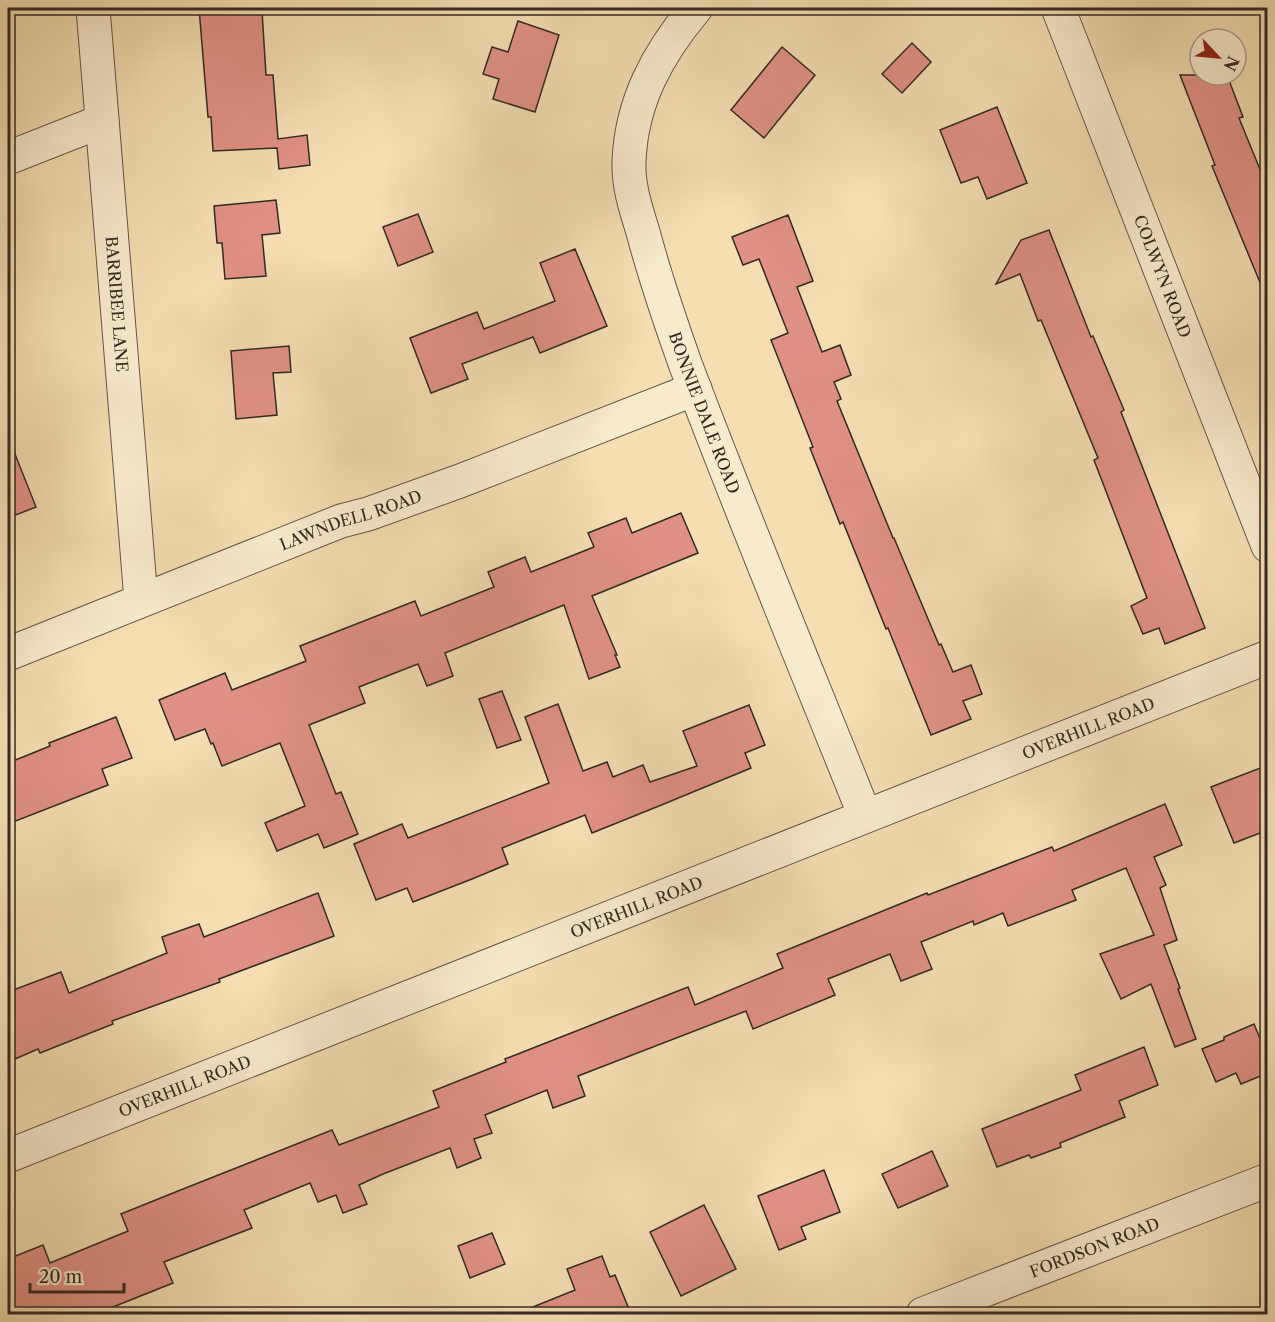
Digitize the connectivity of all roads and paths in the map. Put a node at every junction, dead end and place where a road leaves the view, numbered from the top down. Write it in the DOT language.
graph roads {
  1 [pos="93,8"];
  2 [pos="696,8"];
  3 [pos="1058,8"];
  4 [pos="102,121"];
  5 [pos="8,158"];
  6 [pos="695,389"];
  7 [pos="1268,546"];
  8 [pos="141,600"];
  9 [pos="8,654"];
  10 [pos="1268,657"];
  11 [pos="865,816"];
  12 [pos="8,1156"];
  13 [pos="1268,1180"];
  14 [pos="923,1314"];
  1 -- 4 [label="street, BARRIBEE LANE"];
  2 -- 6 [label="street, BONNIE DALE ROAD"];
  3 -- 7 [label="street, COLWYN ROAD"];
  4 -- 5 [label="street"];
  4 -- 8 [label="street, BARRIBEE LANE"];
  6 -- 8 [label="street, LAWNDELL ROAD"];
  6 -- 11 [label="street, BONNIE DALE ROAD"];
  8 -- 9 [label="street, LAWNDELL ROAD"];
  10 -- 11 [label="street, OVERHILL ROAD"];
  11 -- 12 [label="street, OVERHILL ROAD"];
  13 -- 14 [label="street, FORDSON ROAD"];
}
